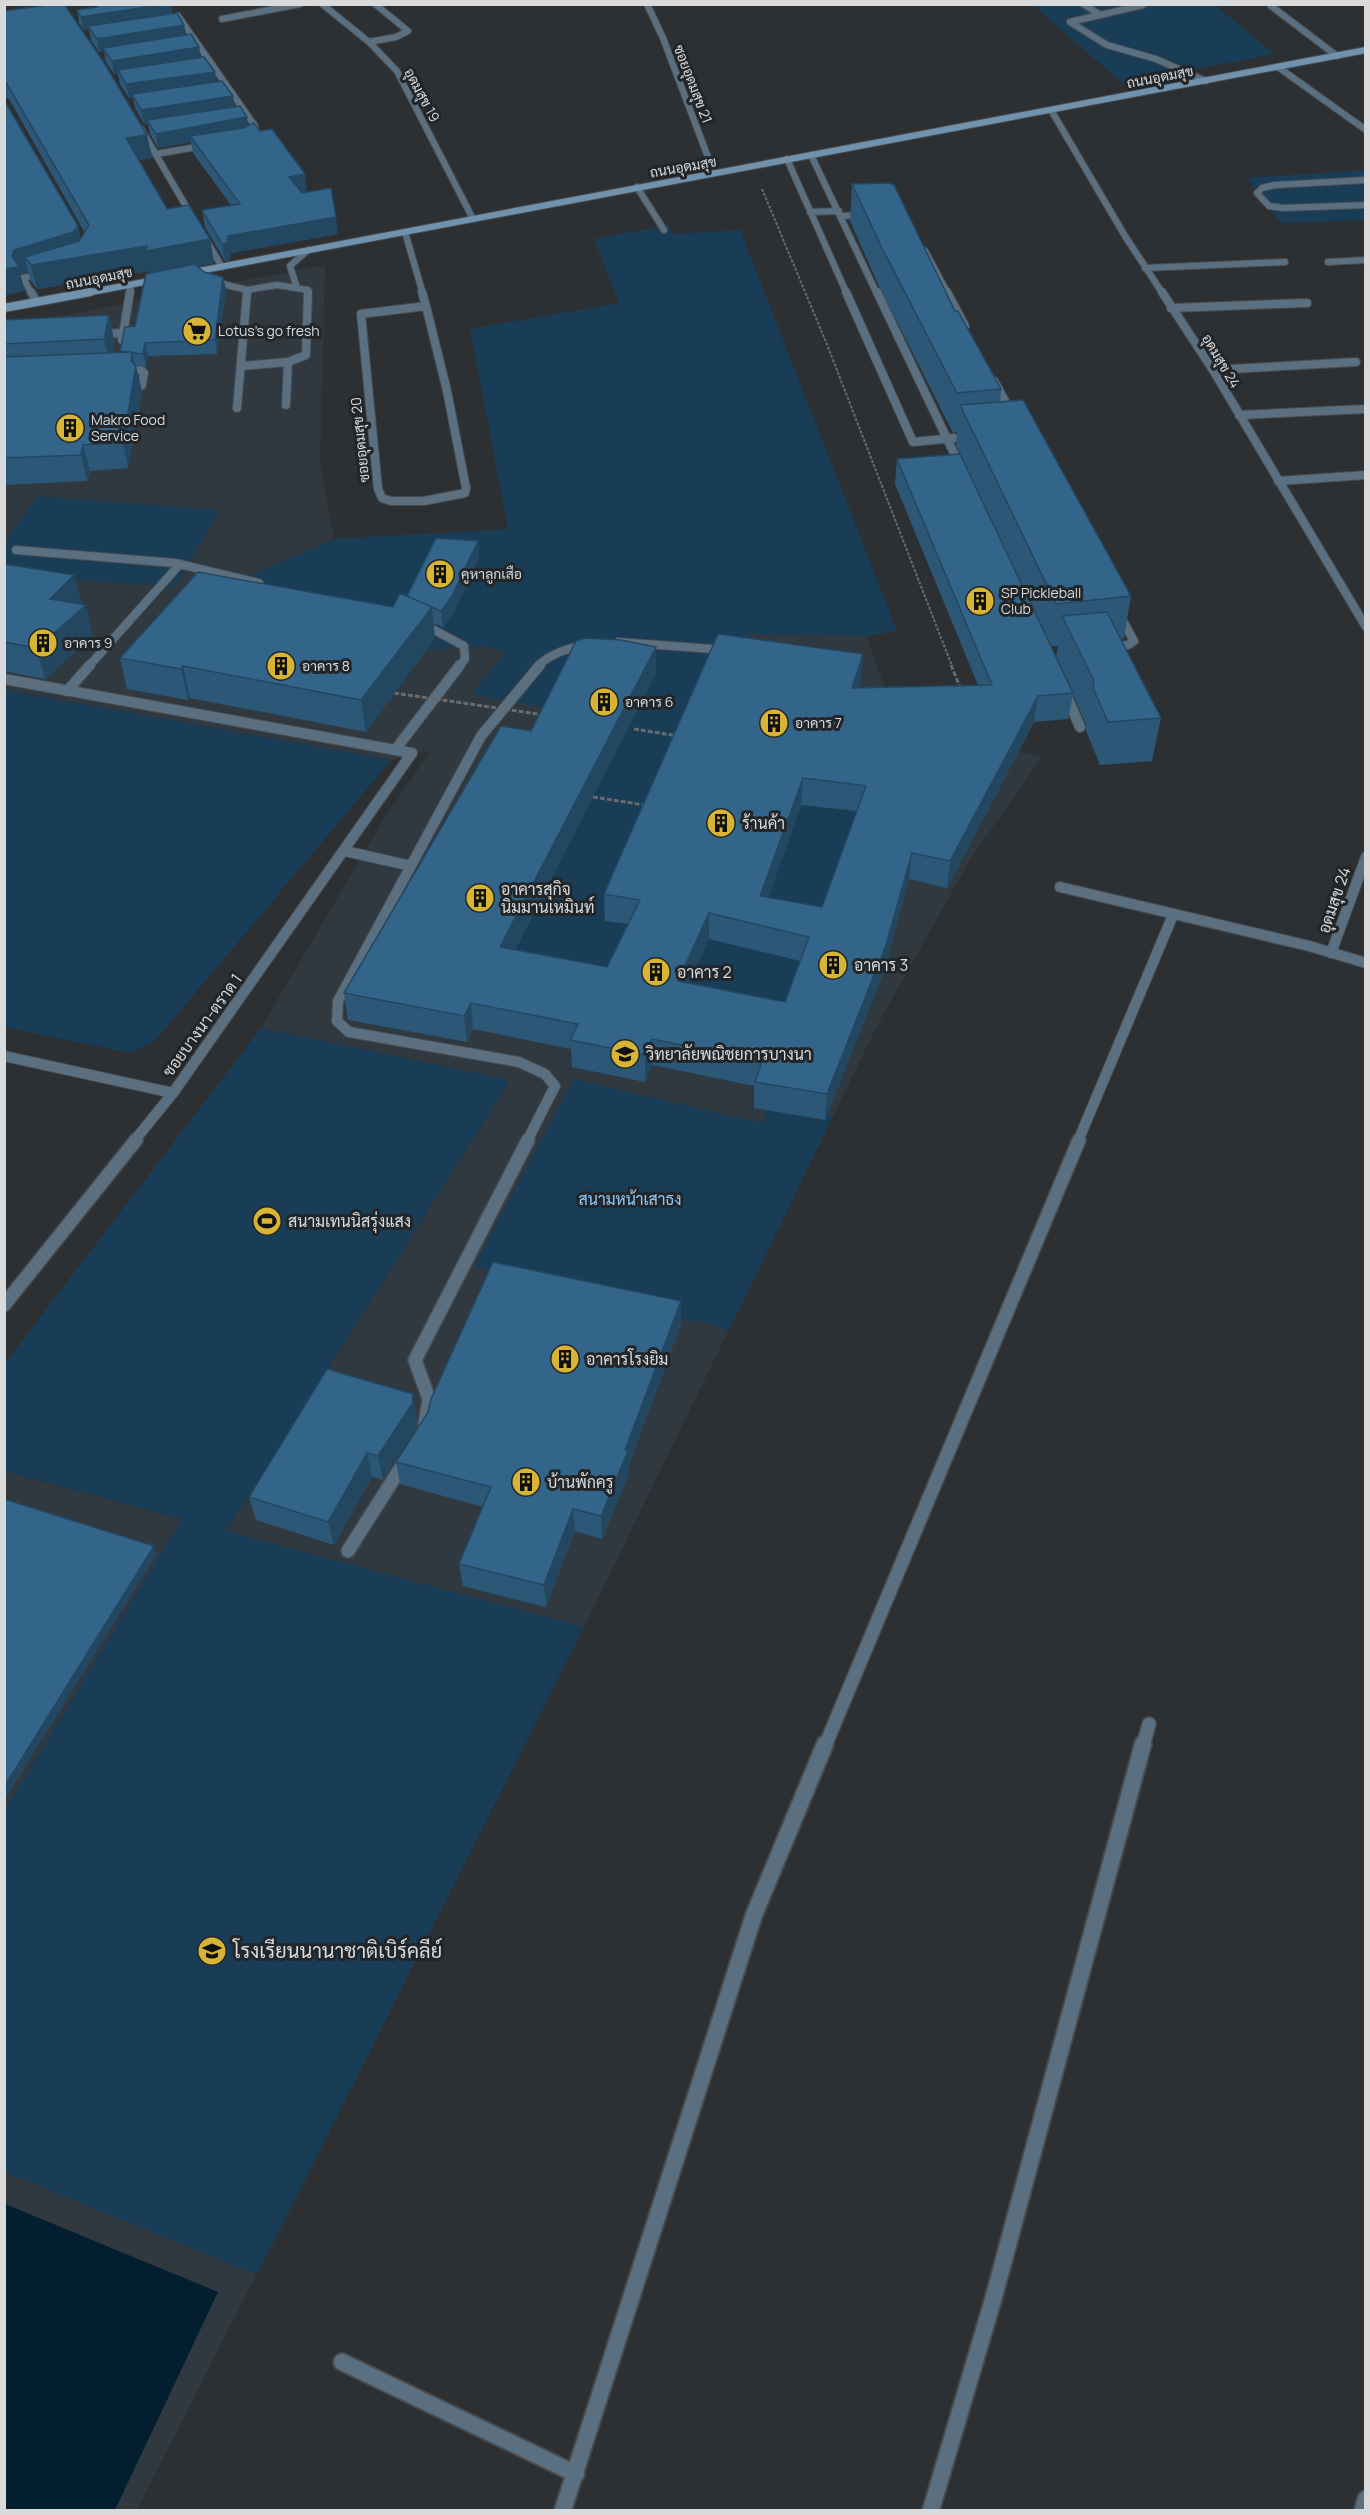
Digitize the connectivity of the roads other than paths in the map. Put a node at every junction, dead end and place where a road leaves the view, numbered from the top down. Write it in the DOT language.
graph roads {
  1 [pos="300,4"];
  2 [pos="375,4"];
  3 [pos="647,4"];
  4 [pos="1083,4"];
  5 [pos="1143,5"];
  6 [pos="327,6"];
  7 [pos="1271,6"];
  8 [pos="1099,14"];
  9 [pos="222,19"];
  10 [pos="171,22"];
  11 [pos="196,42"];
  12 [pos="369,42"];
  13 [pos="185,44"];
  14 [pos="1365,50"];
  15 [pos="1337,56"];
  16 [pos="212,64"];
  17 [pos="201,66"];
  18 [pos="1278,67"];
  19 [pos="1206,81"];
  20 [pos="229,88"];
  21 [pos="217,90"];
  22 [pos="1051,110"];
  23 [pos="246,114"];
  24 [pos="234,116"];
  25 [pos="136,121"];
  26 [pos="153,128"];
  27 [pos="141,130"];
  28 [pos="1365,130"];
  29 [pos="245,139"];
  30 [pos="212,145"];
  31 [pos="156,154"];
  32 [pos="811,155"];
  33 [pos="787,159"];
  34 [pos="714,173"];
  35 [pos="1365,180"];
  36 [pos="637,187"];
  37 [pos="1365,205"];
  38 [pos="810,212"];
  39 [pos="840,213"];
  40 [pos="873,214"];
  41 [pos="473,219"];
  42 [pos="664,230"];
  43 [pos="405,232"];
  44 [pos="922,245"];
  45 [pos="308,250"];
  46 [pos="1365,260"];
  47 [pos="1285,262"];
  48 [pos="1328,262"];
  49 [pos="222,267"];
  50 [pos="1145,268"];
  51 [pos="54,270"];
  52 [pos="199,271"];
  53 [pos="176,276"];
  54 [pos="165,278"];
  55 [pos="131,285"];
  56 [pos="296,285"];
  57 [pos="247,290"];
  58 [pos="37,302"];
  59 [pos="1306,303"];
  60 [pos="428,306"];
  61 [pos="4,308"];
  62 [pos="1171,308"];
  63 [pos="124,333"];
  64 [pos="89,335"];
  65 [pos="972,339"];
  66 [pos="120,352"];
  67 [pos="118,361"];
  68 [pos="288,362"];
  69 [pos="1356,362"];
  70 [pos="241,366"];
  71 [pos="1213,370"];
  72 [pos="989,371"];
  73 [pos="142,385"];
  74 [pos="286,405"];
  75 [pos="237,408"];
  76 [pos="1365,409"];
  77 [pos="1239,415"];
  78 [pos="1016,423"];
  79 [pos="968,437"];
  80 [pos="947,439"];
  81 [pos="1365,476"];
  82 [pos="966,479"];
  83 [pos="1278,481"];
  84 [pos="16,550"];
  85 [pos="180,564"];
  86 [pos="270,586"];
  87 [pos="1113,603"];
  88 [pos="406,618"];
  89 [pos="1365,627"];
  90 [pos="1097,649"];
  91 [pos="734,651"];
  92 [pos="4,679"];
  93 [pos="1062,684"];
  94 [pos="67,690"];
  95 [pos="1080,726"];
  96 [pos="395,750"];
  97 [pos="345,851"];
  98 [pos="1365,857"];
  99 [pos="411,866"];
  100 [pos="1060,886"];
  101 [pos="1173,915"];
  102 [pos="1331,953"];
  103 [pos="1365,963"];
  104 [pos="4,1056"];
  105 [pos="173,1093"];
  106 [pos="4,1305"];
  107 [pos="418,1441"];
  108 [pos="411,1451"];
  109 [pos="348,1551"];
  110 [pos="1149,1724"];
  111 [pos="342,2362"];
  112 [pos="576,2474"];
  113 [pos="1365,2499"];
  114 [pos="563,2511"];
  115 [pos="931,2511"];
  116 [pos="1364,2511"];
  1 -- 9 [label="street"];
  2 -- 12 [label="street"];
  3 -- 34 [label="street, ซอยอุดมสุข 21"];
  4 -- 8 [label="street"];
  5 -- 8 [label="street"];
  6 -- 12 [label="street, อุดมสุข 19"];
  7 -- 15 [label="street"];
  8 -- 19 [label="street"];
  10 -- 11 [label="street"];
  11 -- 13 [label="street"];
  11 -- 16 [label="street"];
  12 -- 41 [label="street, อุดมสุข 19"];
  14 -- 15 [label="main road, ถนนอุดมสุข"];
  15 -- 18 [label="main road, ถนนอุดมสุข"];
  16 -- 17 [label="street"];
  16 -- 20 [label="street"];
  18 -- 19 [label="main road, ถนนอุดมสุข"];
  18 -- 28 [label="street"];
  19 -- 22 [label="main road, ถนนอุดมสุข"];
  20 -- 21 [label="street"];
  20 -- 23 [label="street"];
  22 -- 32 [label="main road, ถนนอุดมสุข"];
  22 -- 50 [label="street, อุดมสุข 24"];
  23 -- 24 [label="street"];
  23 -- 29 [label="street"];
  25 -- 27 [label="street"];
  26 -- 27 [label="street"];
  27 -- 31 [label="street"];
  30 -- 31 [label="street"];
  31 -- 49 [label="street"];
  32 -- 33 [label="main road, ถนนอุดมสุข"];
  32 -- 39 [label="street"];
  33 -- 34 [label="main road, ถนนอุดมสุข"];
  33 -- 38 [label="street"];
  34 -- 36 [label="main road, ถนนอุดมสุข"];
  35 -- 37 [label="street"];
  36 -- 41 [label="main road, ถนนอุดมสุข"];
  36 -- 42 [label="street"];
  38 -- 39 [label="street"];
  38 -- 80 [label="street"];
  39 -- 40 [label="street"];
  39 -- 80 [label="street"];
  41 -- 43 [label="main road, ถนนอุดมสุข"];
  43 -- 45 [label="main road, ถนนอุดมสุข"];
  43 -- 60 [label="street, ซอยอุดมสุข 20"];
  44 -- 65 [label="street"];
  45 -- 49 [label="main road, ถนนอุดมสุข"];
  45 -- 56 [label="street"];
  46 -- 48 [label="street"];
  47 -- 50 [label="street"];
  49 -- 52 [label="main road, ถนนอุดมสุข"];
  50 -- 62 [label="street, อุดมสุข 24"];
  51 -- 58 [label="street"];
  52 -- 53 [label="main road, ถนนอุดมสุข"];
  52 -- 57 [label="street"];
  54 -- 55 [label="main road, ถนนอุดมสุข"];
  55 -- 58 [label="main road, ถนนอุดมสุข"];
  55 -- 63 [label="street"];
  56 -- 57 [label="street"];
  56 -- 68 [label="street"];
  57 -- 70 [label="street"];
  58 -- 61 [label="main road, ถนนอุดมสุข"];
  59 -- 62 [label="street"];
  60 -- 60 [label="street, ซอยอุดมสุข 20"];
  62 -- 71 [label="street, อุดมสุข 24"];
  63 -- 64 [label="street"];
  63 -- 66 [label="street"];
  67 -- 73 [label="street"];
  68 -- 70 [label="street"];
  68 -- 74 [label="street"];
  69 -- 71 [label="street"];
  70 -- 75 [label="street"];
  71 -- 77 [label="street, อุดมสุข 24"];
  72 -- 78 [label="street"];
  76 -- 77 [label="street"];
  77 -- 83 [label="street, อุดมสุข 24"];
  79 -- 80 [label="street"];
  80 -- 82 [label="street"];
  81 -- 83 [label="street"];
  83 -- 89 [label="street, อุดมสุข 24"];
  84 -- 85 [label="street"];
  85 -- 86 [label="street"];
  85 -- 94 [label="street"];
  87 -- 90 [label="street"];
  88 -- 96 [label="street"];
  91 -- 99 [label="street"];
  92 -- 94 [label="street"];
  93 -- 95 [label="street"];
  94 -- 96 [label="street"];
  96 -- 97 [label="street, ซอยบางนา-ตราด 1"];
  97 -- 99 [label="street"];
  97 -- 105 [label="street, ซอยบางนา-ตราด 1"];
  98 -- 102 [label="street, อุดมสุข 24"];
  99 -- 107 [label="street"];
  100 -- 101 [label="street"];
  101 -- 102 [label="street"];
  101 -- 112 [label="street"];
  102 -- 103 [label="street"];
  104 -- 105 [label="street"];
  105 -- 106 [label="street, ซอยบางนา-ตราด 1"];
  108 -- 109 [label="street"];
  110 -- 115 [label="street"];
  111 -- 112 [label="street"];
  112 -- 114 [label="street"];
  113 -- 116 [label="street"];
}
